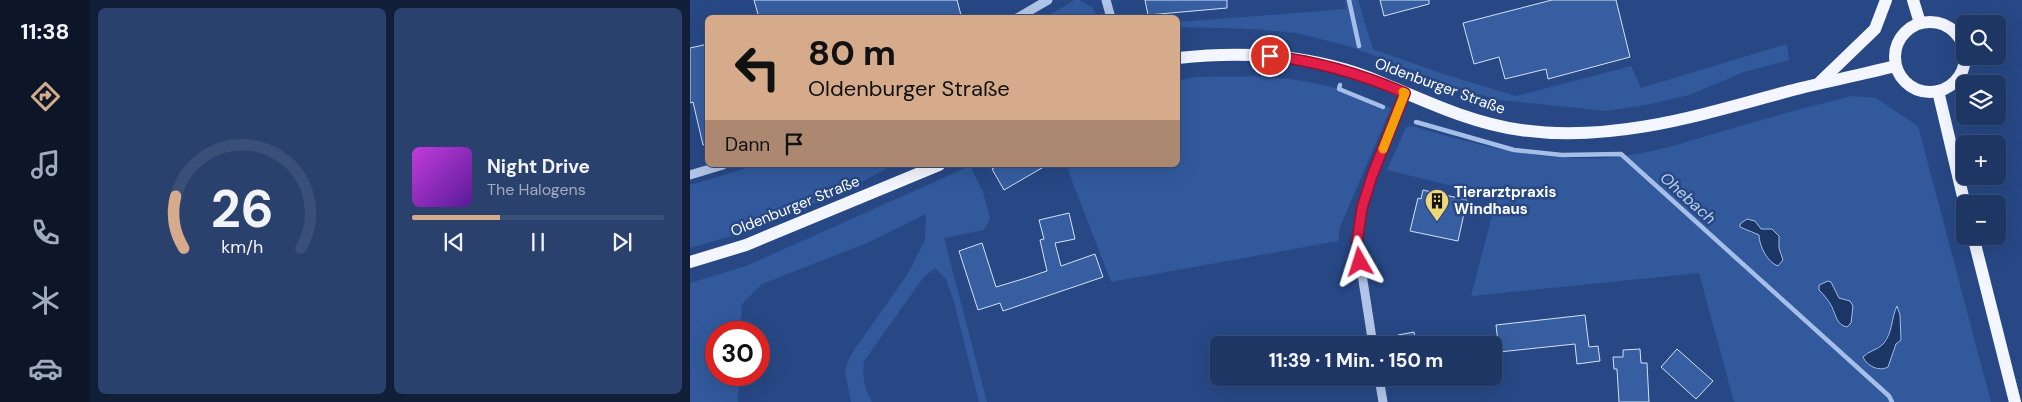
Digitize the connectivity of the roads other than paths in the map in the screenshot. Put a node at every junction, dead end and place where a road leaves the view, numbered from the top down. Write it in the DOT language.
graph roads {
  1 [pos="1048,0"];
  2 [pos="1106,0"];
  3 [pos="1886,0"];
  4 [pos="1913,0"];
  5 [pos="1022,15"];
  6 [pos="1110,15"];
  7 [pos="1920,23"];
  8 [pos="1180,58"];
  9 [pos="1895,66"];
  10 [pos="1820,83"];
  11 [pos="1938,91"];
  12 [pos="1405,93"];
  13 [pos="716,167"];
  14 [pos="934,167"];
  15 [pos="690,175"];
  16 [pos="1963,195"];
  17 [pos="1975,245"];
  18 [pos="690,262"];
  19 [pos="1373,336"];
  20 [pos="1380,386"];
  21 [pos="1383,402"];
  22 [pos="2015,402"];
  1 -- 5 [label="street"];
  2 -- 6 [label="street"];
  3 -- 10 [label="main road"];
  4 -- 7 [label="main road"];
  7 -- 9 [label="main road"];
  7 -- 11 [label="main road"];
  8 -- 12 [label="main road, Oldenburger Straße"];
  9 -- 10 [label="main road, Oldenburger Straße"];
  9 -- 11 [label="main road"];
  10 -- 12 [label="main road, Oldenburger Straße"];
  11 -- 16 [label="main road"];
  12 -- 19 [label="street"];
  13 -- 15 [label="street"];
  14 -- 18 [label="main road, Oldenburger Straße"];
  17 -- 22 [label="main road"];
  20 -- 21 [label="street"];
}
